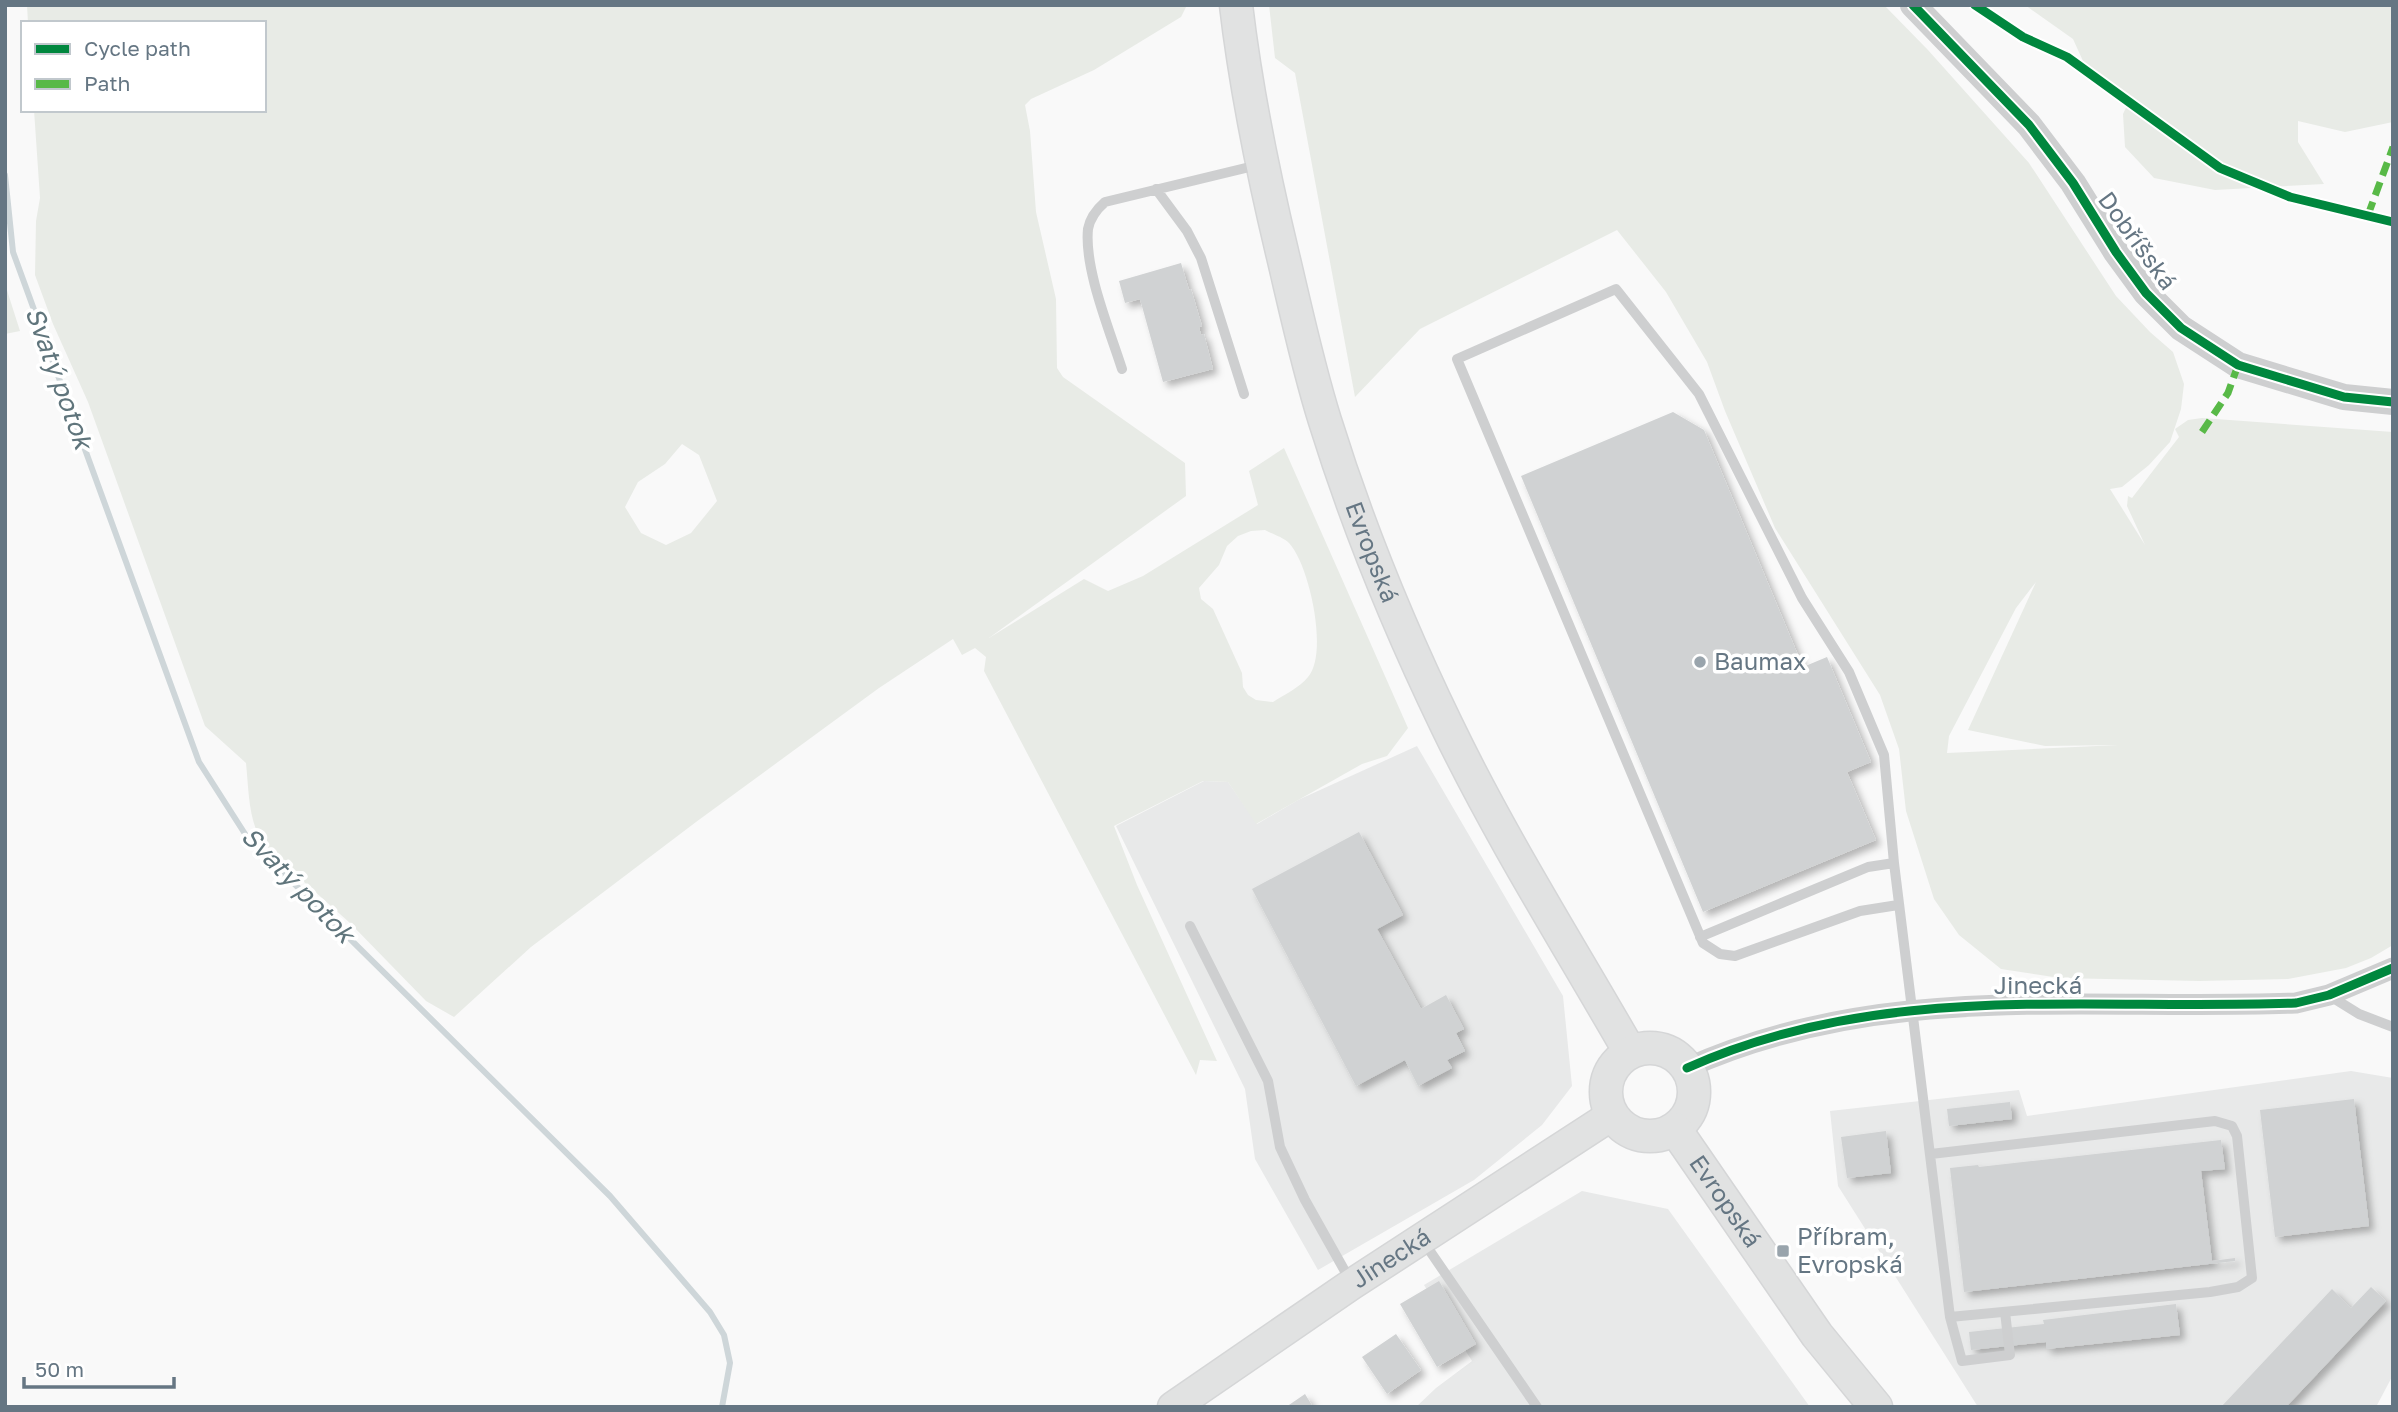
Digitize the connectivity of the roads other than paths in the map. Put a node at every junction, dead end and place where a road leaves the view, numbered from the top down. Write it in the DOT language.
graph roads {
  1 [pos="1236,5"];
  2 [pos="1913,5"];
  3 [pos="1261,164"];
  4 [pos="1156,189"];
  5 [pos="1122,369"];
  6 [pos="1244,394"];
  7 [pos="2393,402"];
  8 [pos="1894,863"];
  9 [pos="1898,905"];
  10 [pos="1190,926"];
  11 [pos="1700,937"];
  12 [pos="2393,968"];
  13 [pos="2329,995"];
  14 [pos="1912,1010"];
  15 [pos="2393,1027"];
  16 [pos="1630,1052"];
  17 [pos="1687,1068"];
  18 [pos="1612,1115"];
  19 [pos="1675,1129"];
  20 [pos="1931,1154"];
  21 [pos="1421,1239"];
  22 [pos="1352,1284"];
  23 [pos="2005,1312"];
  24 [pos="1950,1318"];
  25 [pos="1173,1407"];
  26 [pos="1537,1407"];
  27 [pos="1876,1407"];
  1 -- 3 [label="main road, Evropská"];
  2 -- 7 [label="street, Dobříšská"];
  3 -- 4 [label="lane"];
  3 -- 16 [label="main road, Evropská"];
  4 -- 5 [label="lane"];
  4 -- 6 [label="lane"];
  8 -- 9 [label="lane"];
  8 -- 11 [label="lane"];
  8 -- 11 [label="lane"];
  9 -- 11 [label="lane"];
  9 -- 14 [label="lane"];
  10 -- 22 [label="lane"];
  12 -- 13 [label="street, Jinecká"];
  13 -- 14 [label="street, Jinecká"];
  13 -- 15 [label="lane"];
  14 -- 17 [label="street, Jinecká"];
  14 -- 20 [label="lane"];
  16 -- 17 [label="main road"];
  16 -- 18 [label="main road"];
  17 -- 19 [label="main road, Evropská"];
  18 -- 19 [label="main road, Evropská"];
  18 -- 21 [label="main road, Jinecká"];
  19 -- 27 [label="main road, Evropská"];
  20 -- 23 [label="lane"];
  20 -- 24 [label="lane"];
  21 -- 22 [label="main road, Jinecká"];
  21 -- 26 [label="lane"];
  22 -- 25 [label="main road, Jinecká"];
  23 -- 24 [label="lane"];
  23 -- 24 [label="lane"];
}
